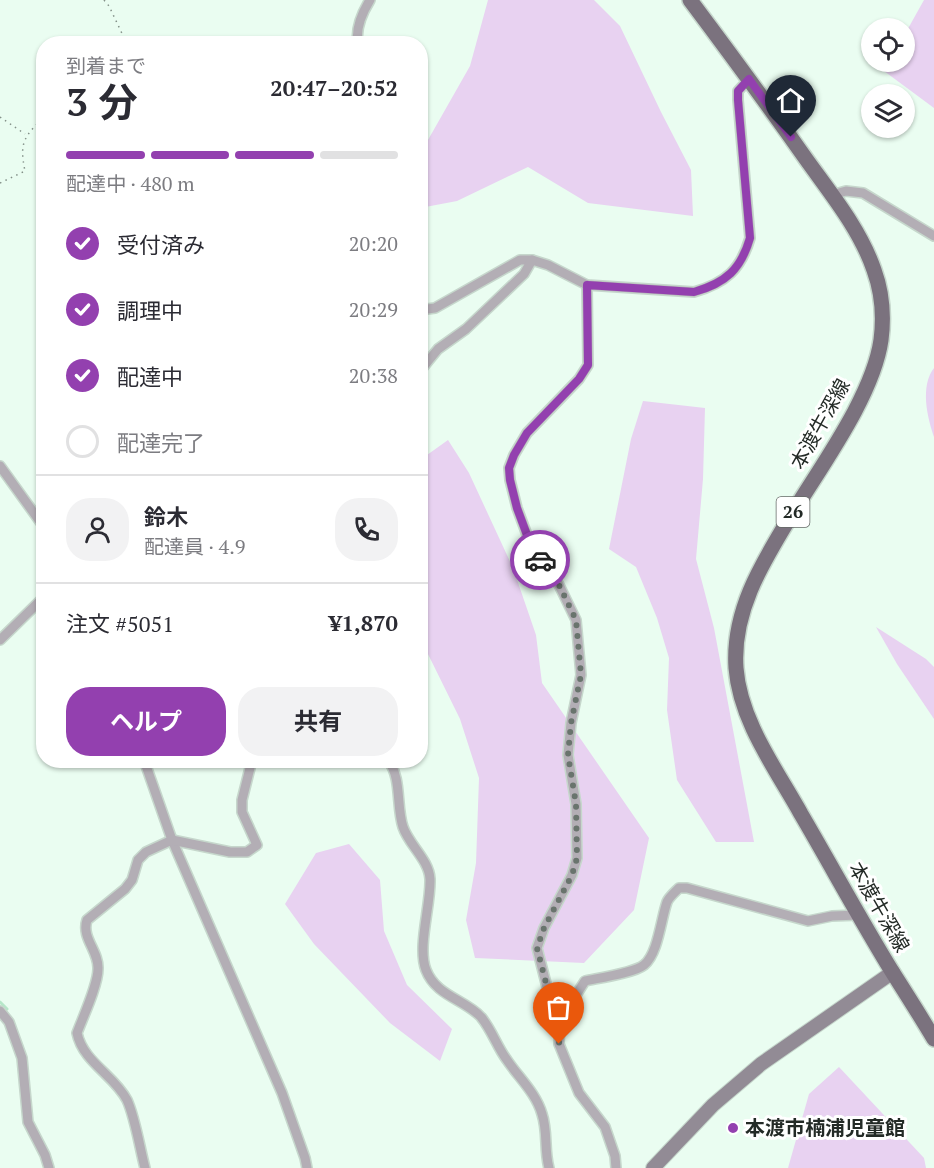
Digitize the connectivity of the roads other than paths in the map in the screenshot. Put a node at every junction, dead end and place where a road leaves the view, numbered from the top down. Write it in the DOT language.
graph roads {
  1 [pos="370,0"];
  2 [pos="690,0"];
  3 [pos="357,36"];
  4 [pos="749,79"];
  5 [pos="832,195"];
  6 [pos="934,236"];
  7 [pos="532,260"];
  8 [pos="587,285"];
  9 [pos="428,309"];
  10 [pos="428,361"];
  11 [pos="0,466"];
  12 [pos="36,516"];
  13 [pos="36,605"];
  14 [pos="0,640"];
  15 [pos="147,768"];
  16 [pos="250,768"];
  17 [pos="392,768"];
  18 [pos="172,840"];
  19 [pos="859,915"];
  20 [pos="893,972"];
  21 [pos="0,1011"];
  22 [pos="560,1020"];
  23 [pos="934,1039"];
  24 [pos="49,1168"];
  25 [pos="145,1168"];
  26 [pos="307,1168"];
  27 [pos="549,1168"];
  28 [pos="616,1168"];
  29 [pos="653,1168"];
  1 -- 3 [label="street"];
  2 -- 4 [label="main road, 本渡牛深線 / 26"];
  4 -- 5 [label="main road, 本渡牛深線 / 26"];
  4 -- 8 [label="street"];
  5 -- 6 [label="street"];
  5 -- 19 [label="main road, 本渡牛深線 / 26"];
  7 -- 8 [label="street"];
  7 -- 9 [label="street"];
  7 -- 10 [label="street"];
  8 -- 22 [label="street"];
  11 -- 12 [label="street"];
  13 -- 14 [label="street"];
  15 -- 18 [label="street"];
  16 -- 18 [label="street"];
  17 -- 27 [label="street"];
  18 -- 25 [label="street"];
  18 -- 26 [label="street"];
  19 -- 20 [label="main road, 本渡牛深線 / 26"];
  19 -- 22 [label="street"];
  20 -- 23 [label="main road, 本渡牛深線 / 26"];
  20 -- 29 [label="street"];
  21 -- 24 [label="street"];
  22 -- 28 [label="street"];
}
